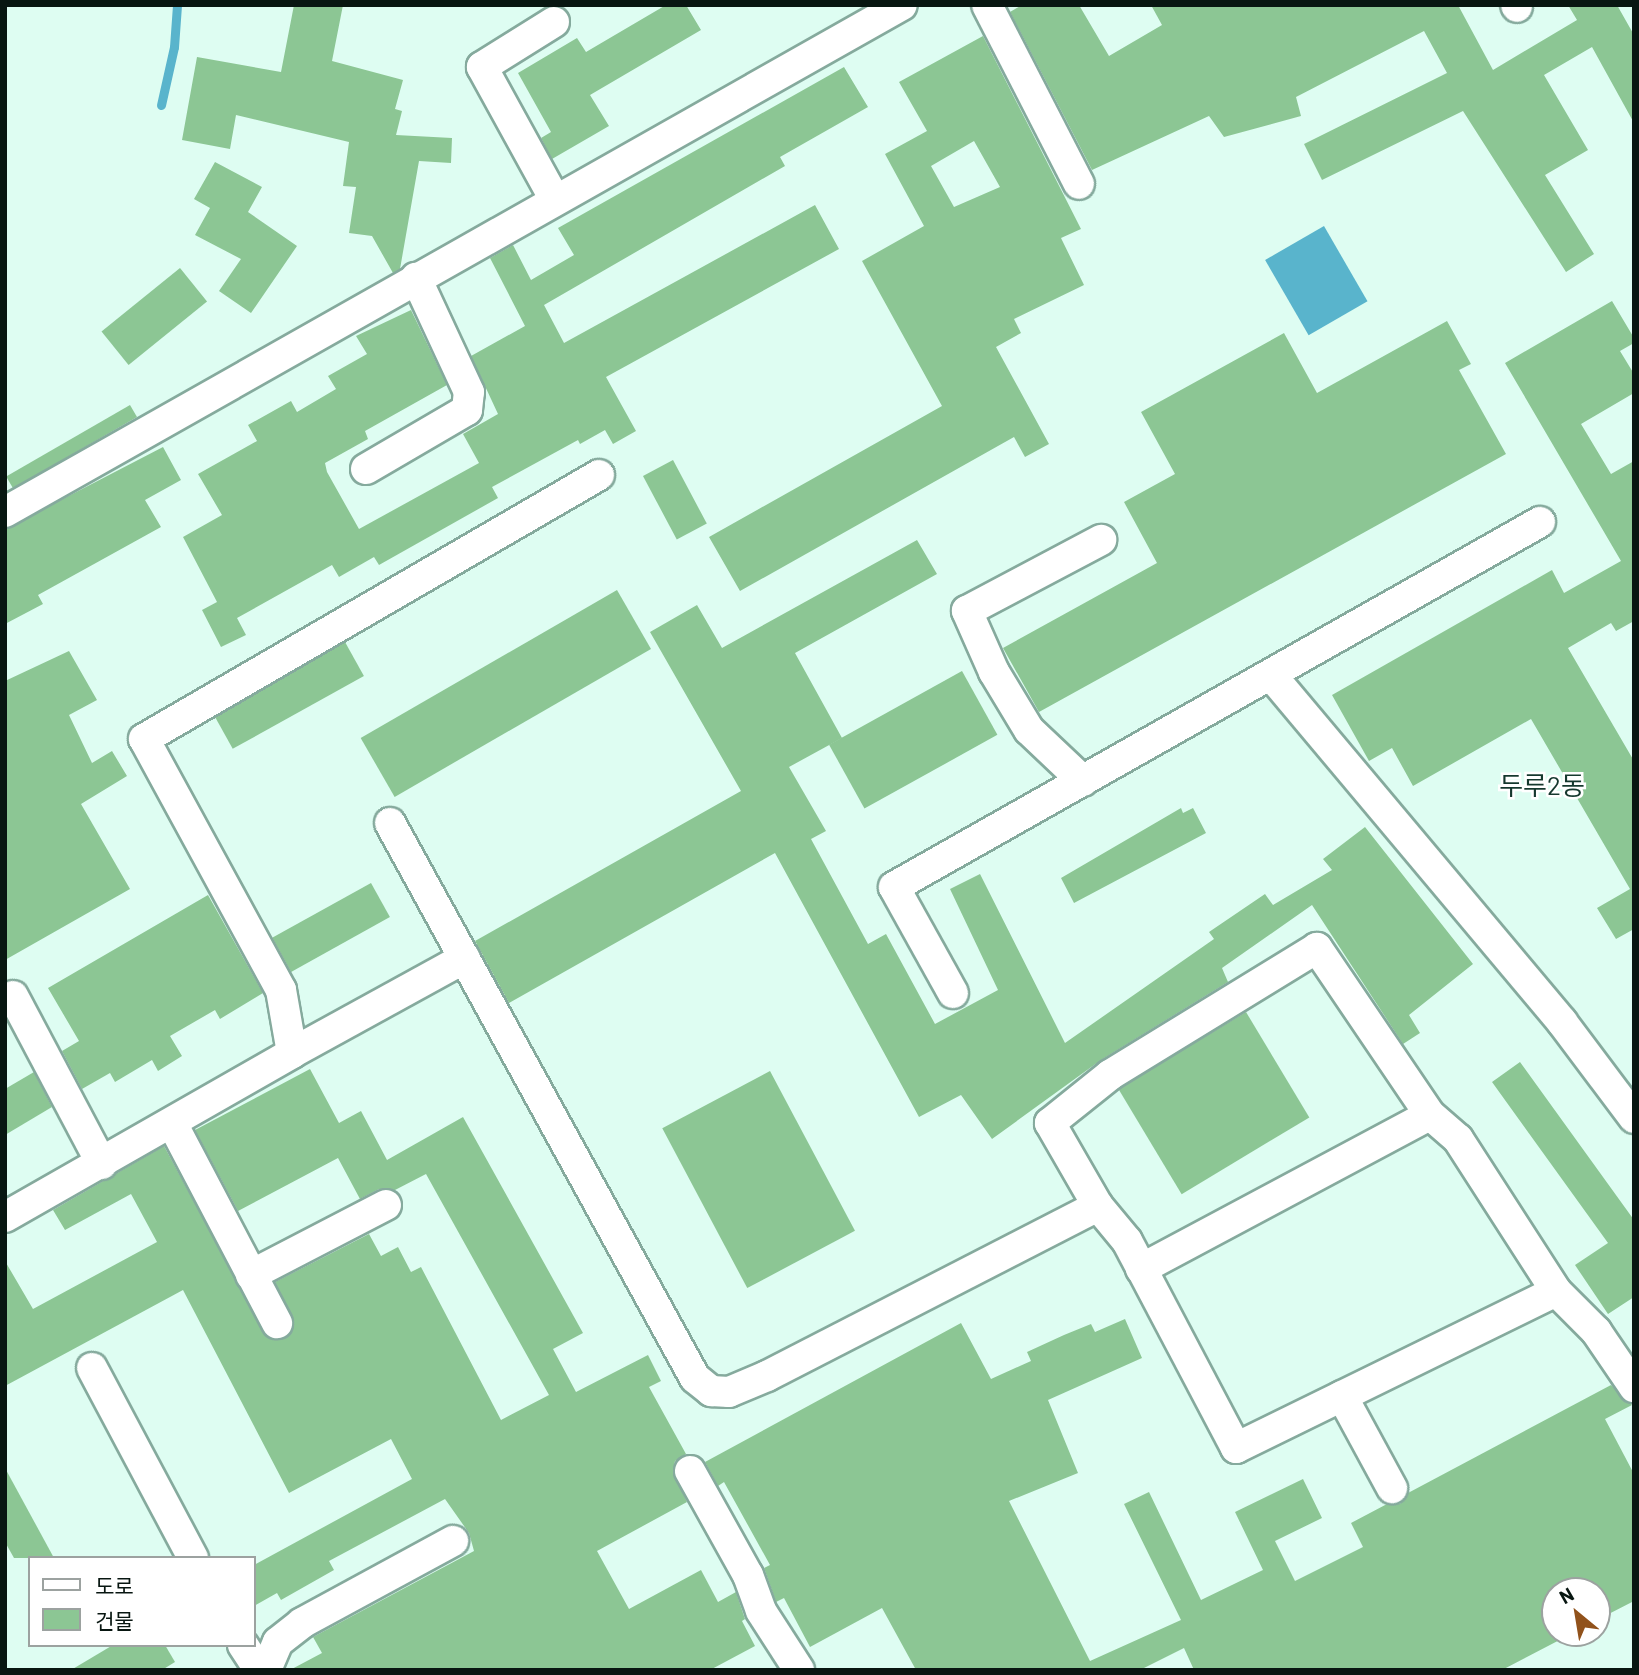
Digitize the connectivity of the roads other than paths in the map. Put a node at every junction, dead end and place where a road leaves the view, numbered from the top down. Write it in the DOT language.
graph roads {
  1 [pos="902,5"];
  2 [pos="987,5"];
  3 [pos="554,22"];
  4 [pos="1079,184"];
  5 [pos="555,200"];
  6 [pos="416,278"];
  7 [pos="366,469"];
  8 [pos="599,475"];
  9 [pos="5,512"];
  10 [pos="1540,522"];
  11 [pos="1101,540"];
  12 [pos="1272,675"];
  13 [pos="1083,781"];
  14 [pos="390,823"];
  15 [pos="466,958"];
  16 [pos="953,993"];
  17 [pos="13,996"];
  18 [pos="292,1053"];
  19 [pos="1430,1115"];
  20 [pos="1634,1118"];
  21 [pos="173,1125"];
  22 [pos="102,1164"];
  23 [pos="386,1205"];
  24 [pos="1098,1206"];
  25 [pos="5,1217"];
  26 [pos="1141,1269"];
  27 [pos="251,1275"];
  28 [pos="1556,1291"];
  29 [pos="277,1323"];
  30 [pos="92,1368"];
  31 [pos="1634,1387"];
  32 [pos="1342,1396"];
  33 [pos="690,1471"];
  34 [pos="1392,1488"];
  35 [pos="453,1541"];
  36 [pos="192,1556"];
  37 [pos="244,1647"];
  38 [pos="259,1670"];
  39 [pos="266,1670"];
  40 [pos="799,1670"];
  1 -- 5 [label="street"];
  2 -- 4 [label="street"];
  3 -- 5 [label="street"];
  5 -- 6 [label="street"];
  6 -- 7 [label="street"];
  6 -- 9 [label="street"];
  8 -- 18 [label="street"];
  10 -- 12 [label="street"];
  11 -- 13 [label="street"];
  12 -- 13 [label="street"];
  12 -- 20 [label="street"];
  13 -- 16 [label="street"];
  14 -- 15 [label="street"];
  15 -- 18 [label="street"];
  15 -- 24 [label="street"];
  17 -- 22 [label="street"];
  18 -- 21 [label="street"];
  19 -- 24 [label="street"];
  19 -- 26 [label="street"];
  19 -- 28 [label="street"];
  21 -- 22 [label="street"];
  21 -- 27 [label="street"];
  22 -- 25 [label="street"];
  23 -- 27 [label="street"];
  24 -- 26 [label="street"];
  26 -- 32 [label="street"];
  27 -- 29 [label="street"];
  28 -- 31 [label="street"];
  28 -- 32 [label="street"];
  30 -- 36 [label="street"];
  32 -- 34 [label="street"];
  33 -- 40 [label="street"];
  35 -- 39 [label="street"];
  37 -- 38 [label="street"];
}
